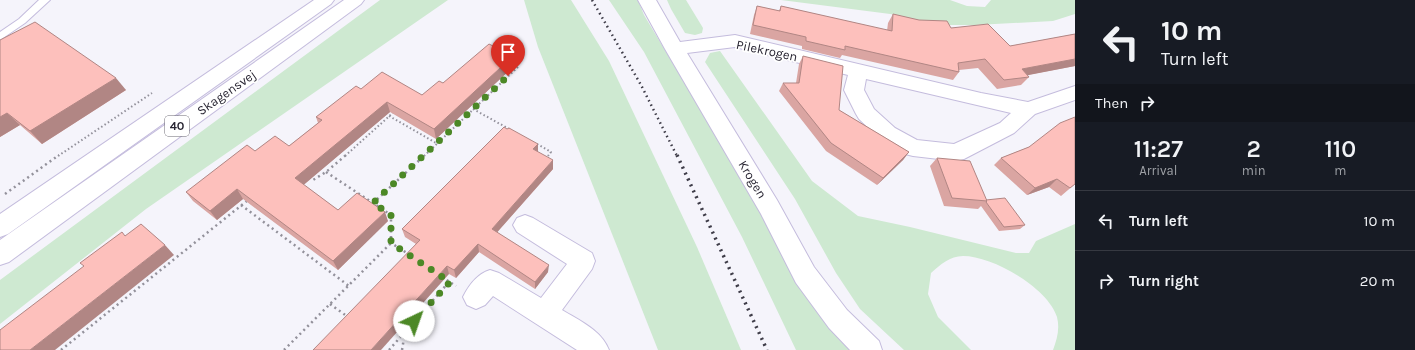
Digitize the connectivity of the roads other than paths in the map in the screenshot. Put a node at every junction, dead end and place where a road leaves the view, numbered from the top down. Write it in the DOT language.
graph roads {
  1 [pos="45,0"];
  2 [pos="326,0"];
  3 [pos="355,0"];
  4 [pos="648,0"];
  5 [pos="0,37"];
  6 [pos="674,49"];
  7 [pos="858,71"];
  8 [pos="1075,93"];
  9 [pos="1028,109"];
  10 [pos="525,225"];
  11 [pos="0,227"];
  12 [pos="0,254"];
  13 [pos="476,297"];
  14 [pos="544,314"];
  15 [pos="596,350"];
  16 [pos="869,350"];
  1 -- 5 [label="lane"];
  2 -- 11 [label="street, Skagensvej / 40"];
  3 -- 12 [label="street, Skagensvej / 40"];
  4 -- 6 [label="street, Krogen"];
  6 -- 7 [label="street, Pilekrogen"];
  6 -- 16 [label="street, Krogen"];
  7 -- 9 [label="street, Pilekrogen"];
  7 -- 9 [label="street, Pilekrogen"];
  8 -- 9 [label="street, Pilekrogen"];
  10 -- 14 [label="street"];
  13 -- 14 [label="street"];
  14 -- 15 [label="street"];
}
